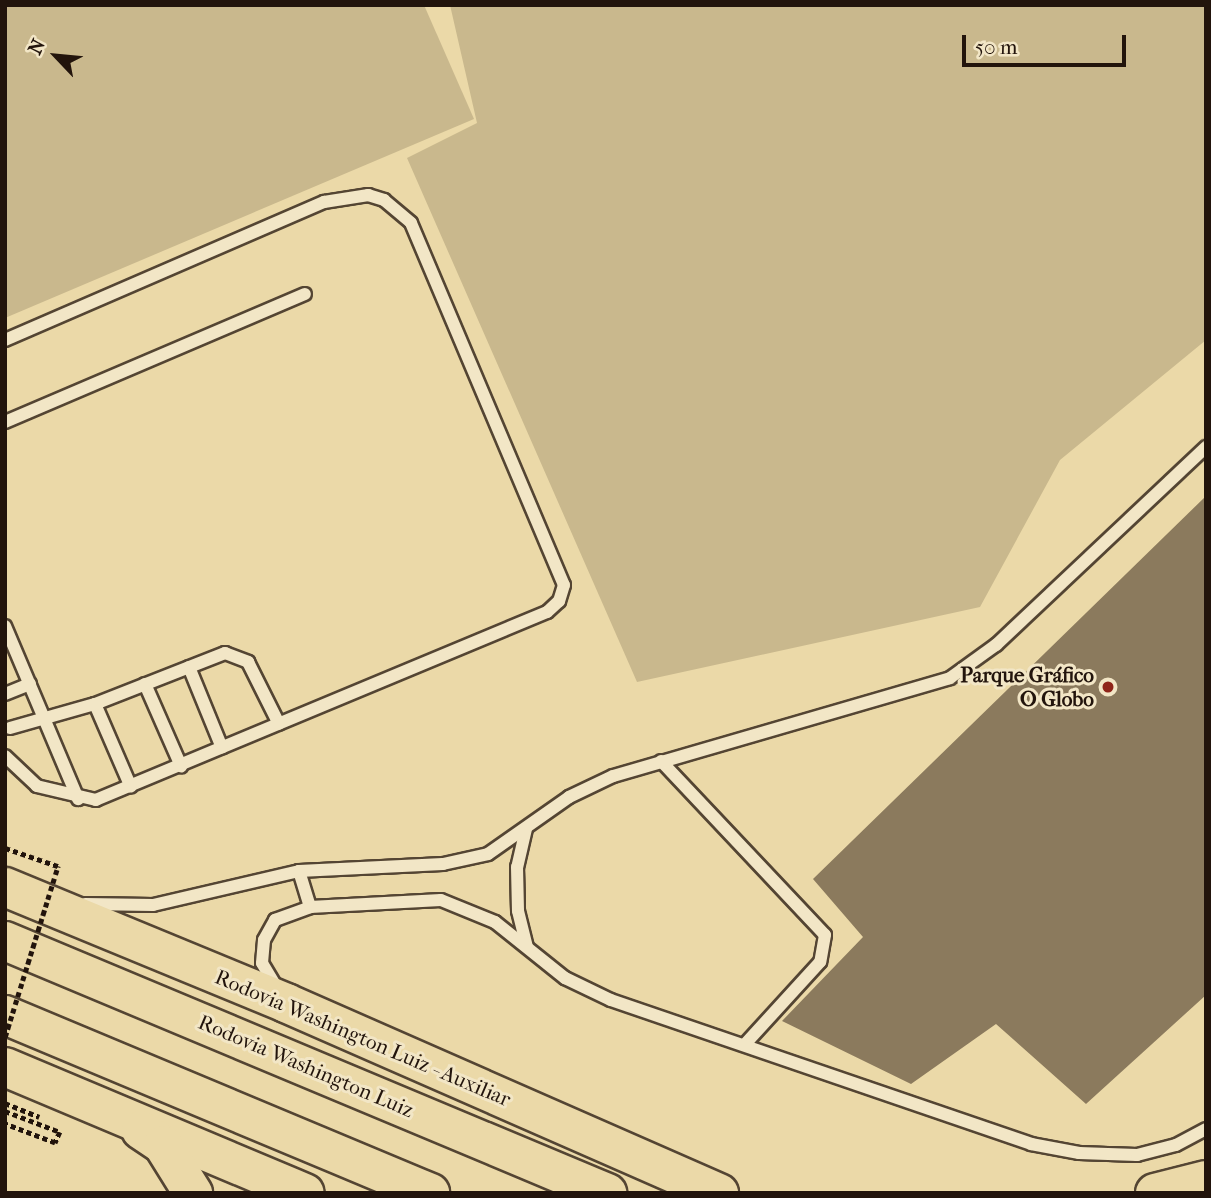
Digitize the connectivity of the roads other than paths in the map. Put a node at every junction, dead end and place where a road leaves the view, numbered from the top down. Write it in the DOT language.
graph roads {
  1 [pos="305,294"];
  2 [pos="5,340"];
  3 [pos="5,422"];
  4 [pos="1206,447"];
  5 [pos="5,626"];
  6 [pos="188,667"];
  7 [pos="30,684"];
  8 [pos="145,684"];
  9 [pos="5,694"];
  10 [pos="95,704"];
  11 [pos="44,720"];
  12 [pos="279,724"];
  13 [pos="7,726"];
  14 [pos="222,748"];
  15 [pos="5,756"];
  16 [pos="661,761"];
  17 [pos="181,766"];
  18 [pos="131,786"];
  19 [pos="78,799"];
  20 [pos="526,829"];
  21 [pos="299,871"];
  22 [pos="19,895"];
  23 [pos="310,907"];
  24 [pos="5,941"];
  25 [pos="527,946"];
  26 [pos="286,1003"];
  27 [pos="5,1015"];
  28 [pos="745,1044"];
  29 [pos="5,1067"];
  30 [pos="114,1110"];
  31 [pos="1206,1129"];
  32 [pos="1206,1180"];
  33 [pos="193,1193"];
  34 [pos="305,1193"];
  35 [pos="429,1193"];
  36 [pos="607,1193"];
  37 [pos="719,1193"];
  38 [pos="1155,1193"];
  1 -- 3 [label="lane"];
  2 -- 12 [label="lane"];
  4 -- 16 [label="lane"];
  5 -- 7 [label="lane"];
  6 -- 8 [label="lane"];
  6 -- 12 [label="lane"];
  6 -- 14 [label="lane"];
  7 -- 9 [label="lane"];
  7 -- 11 [label="lane"];
  8 -- 10 [label="lane"];
  8 -- 17 [label="lane"];
  10 -- 11 [label="lane"];
  10 -- 18 [label="lane"];
  11 -- 13 [label="lane"];
  11 -- 19 [label="lane"];
  12 -- 14 [label="lane"];
  14 -- 17 [label="lane"];
  15 -- 19 [label="lane"];
  16 -- 20 [label="lane"];
  16 -- 28 [label="lane"];
  17 -- 18 [label="lane"];
  18 -- 19 [label="lane"];
  20 -- 21 [label="lane"];
  20 -- 25 [label="lane"];
  21 -- 22 [label="lane"];
  21 -- 23 [label="lane"];
  22 -- 26 [label="highway, Rodovia Washington Luiz - Auxiliar"];
  23 -- 25 [label="lane"];
  23 -- 26 [label="lane"];
  24 -- 36 [label="highway, Rodovia Washington Luiz"];
  25 -- 28 [label="lane"];
  26 -- 37 [label="highway, Rodovia Washington Luiz - Auxiliar"];
  27 -- 35 [label="highway"];
  28 -- 31 [label="lane"];
  29 -- 30 [label="highway"];
  30 -- 33 [label="highway"];
  30 -- 34 [label="highway"];
  32 -- 38 [label="highway"];
}
